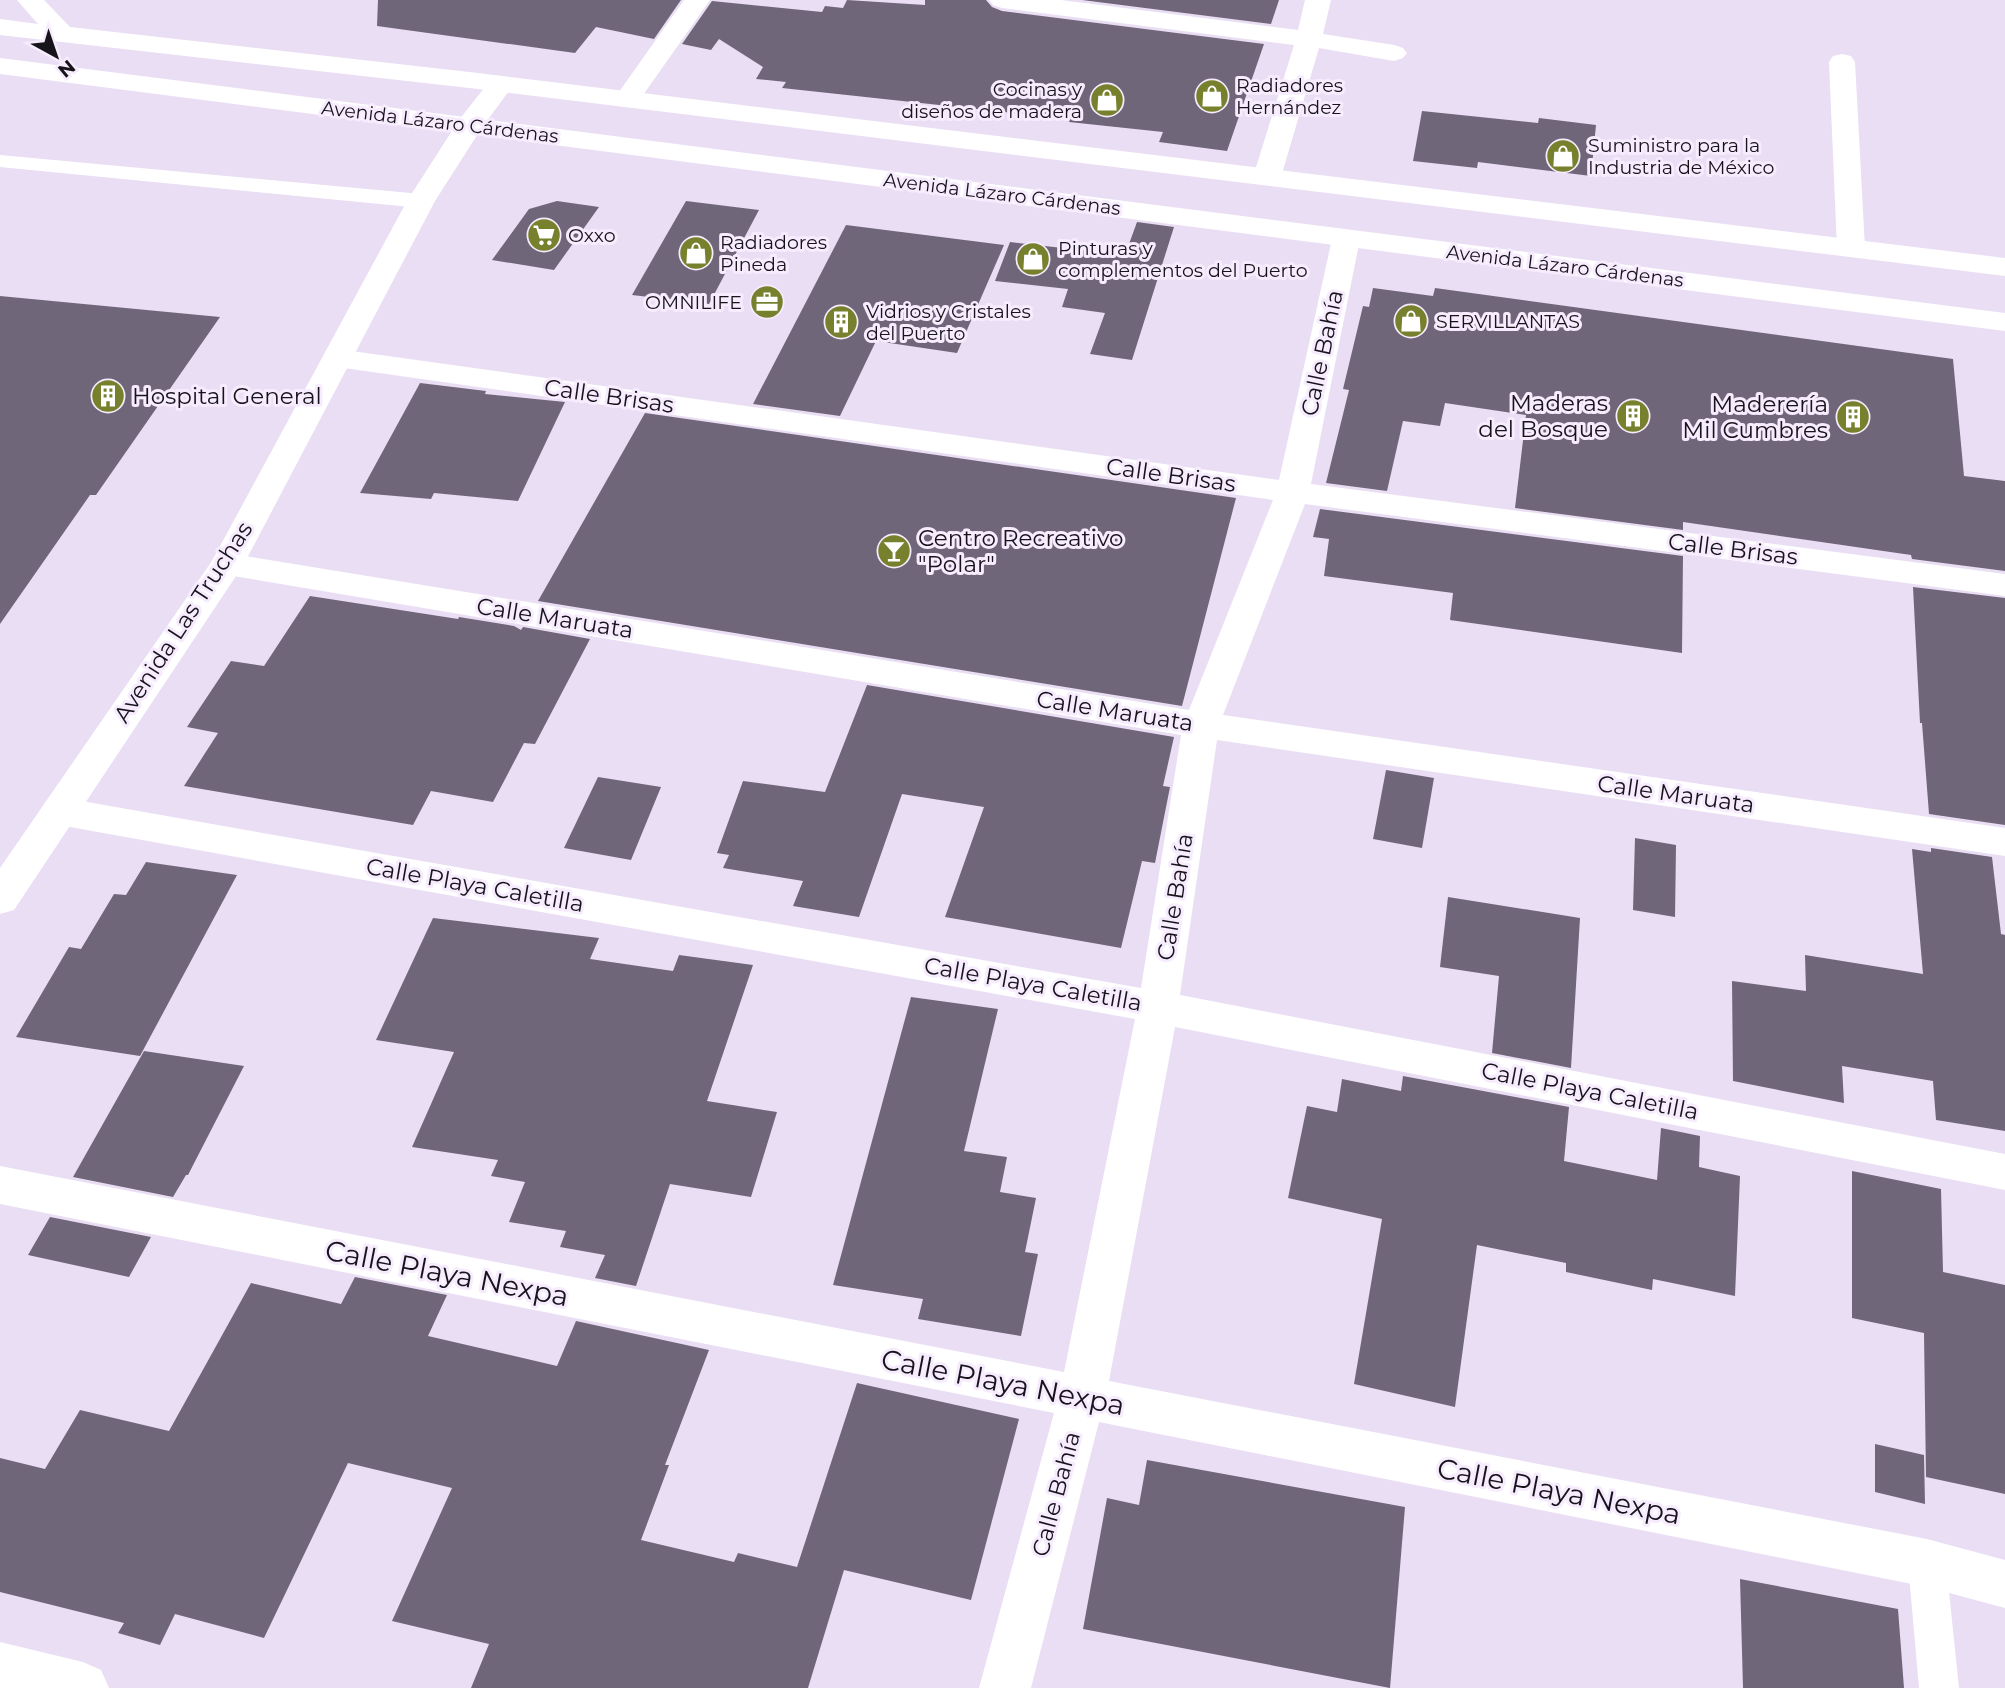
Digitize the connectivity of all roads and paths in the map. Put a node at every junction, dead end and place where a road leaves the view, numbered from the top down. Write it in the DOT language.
graph roads {
  1 [pos="30,0"];
  2 [pos="697,0"];
  3 [pos="1002,0"];
  4 [pos="1318,0"];
  5 [pos="0,27"];
  6 [pos="64,36"];
  7 [pos="1309,38"];
  8 [pos="1394,53"];
  9 [pos="1842,62"];
  10 [pos="9,69"];
  11 [pos="501,84"];
  12 [pos="627,99"];
  13 [pos="469,126"];
  14 [pos="0,161"];
  15 [pos="1267,177"];
  16 [pos="421,201"];
  17 [pos="1346,239"];
  18 [pos="1851,248"];
  19 [pos="2005,267"];
  20 [pos="2005,322"];
  21 [pos="337,358"];
  22 [pos="1293,492"];
  23 [pos="227,564"];
  24 [pos="2005,585"];
  25 [pos="1201,725"];
  26 [pos="59,811"];
  27 [pos="2005,842"];
  28 [pos="0,899"];
  29 [pos="1158,1007"];
  30 [pos="2005,1172"];
  31 [pos="0,1185"];
  32 [pos="1082,1398"];
  33 [pos="1927,1563"];
  34 [pos="2005,1584"];
  35 [pos="0,1668"];
  36 [pos="83,1688"];
  37 [pos="1004,1688"];
  38 [pos="1939,1688"];
  1 -- 6 [label="street"];
  2 -- 12 [label="street"];
  3 -- 7 [label="street"];
  4 -- 7 [label="street"];
  5 -- 6 [label="street, Avenida Lázaro Cárdenas"];
  6 -- 11 [label="street, Avenida Lázaro Cárdenas"];
  7 -- 8 [label="street"];
  7 -- 15 [label="street"];
  9 -- 18 [label="street"];
  10 -- 13 [label="street, Avenida Lázaro Cárdenas"];
  11 -- 12 [label="street, Avenida Lázaro Cárdenas"];
  11 -- 13 [label="street, Avenida Las Truchas"];
  12 -- 15 [label="street, Avenida Lázaro Cárdenas"];
  13 -- 16 [label="street, Avenida Las Truchas"];
  13 -- 17 [label="street, Avenida Lázaro Cárdenas"];
  14 -- 16 [label="lane"];
  15 -- 18 [label="street, Avenida Lázaro Cárdenas"];
  16 -- 21 [label="street, Avenida Las Truchas"];
  17 -- 20 [label="street, Avenida Lázaro Cárdenas"];
  17 -- 22 [label="street, Calle Bahía"];
  18 -- 19 [label="street, Avenida Lázaro Cárdenas"];
  21 -- 22 [label="street, Calle Brisas"];
  21 -- 23 [label="street, Avenida Las Truchas"];
  22 -- 24 [label="street, Calle Brisas"];
  22 -- 25 [label="street, Calle Bahía"];
  23 -- 25 [label="street, Calle Maruata"];
  23 -- 26 [label="street, Avenida Las Truchas"];
  25 -- 27 [label="street, Calle Maruata"];
  25 -- 29 [label="street, Calle Bahía"];
  26 -- 28 [label="street, Avenida Las Truchas"];
  26 -- 29 [label="street, Calle Playa Caletilla"];
  29 -- 30 [label="street, Calle Playa Caletilla"];
  29 -- 32 [label="street, Calle Bahía"];
  31 -- 32 [label="street, Calle Playa Nexpa"];
  32 -- 33 [label="street, Calle Playa Nexpa"];
  32 -- 37 [label="street, Calle Bahía"];
  33 -- 34 [label="street, Calle Playa Nexpa"];
  33 -- 38 [label="lane"];
  35 -- 36 [label="street"];
}
